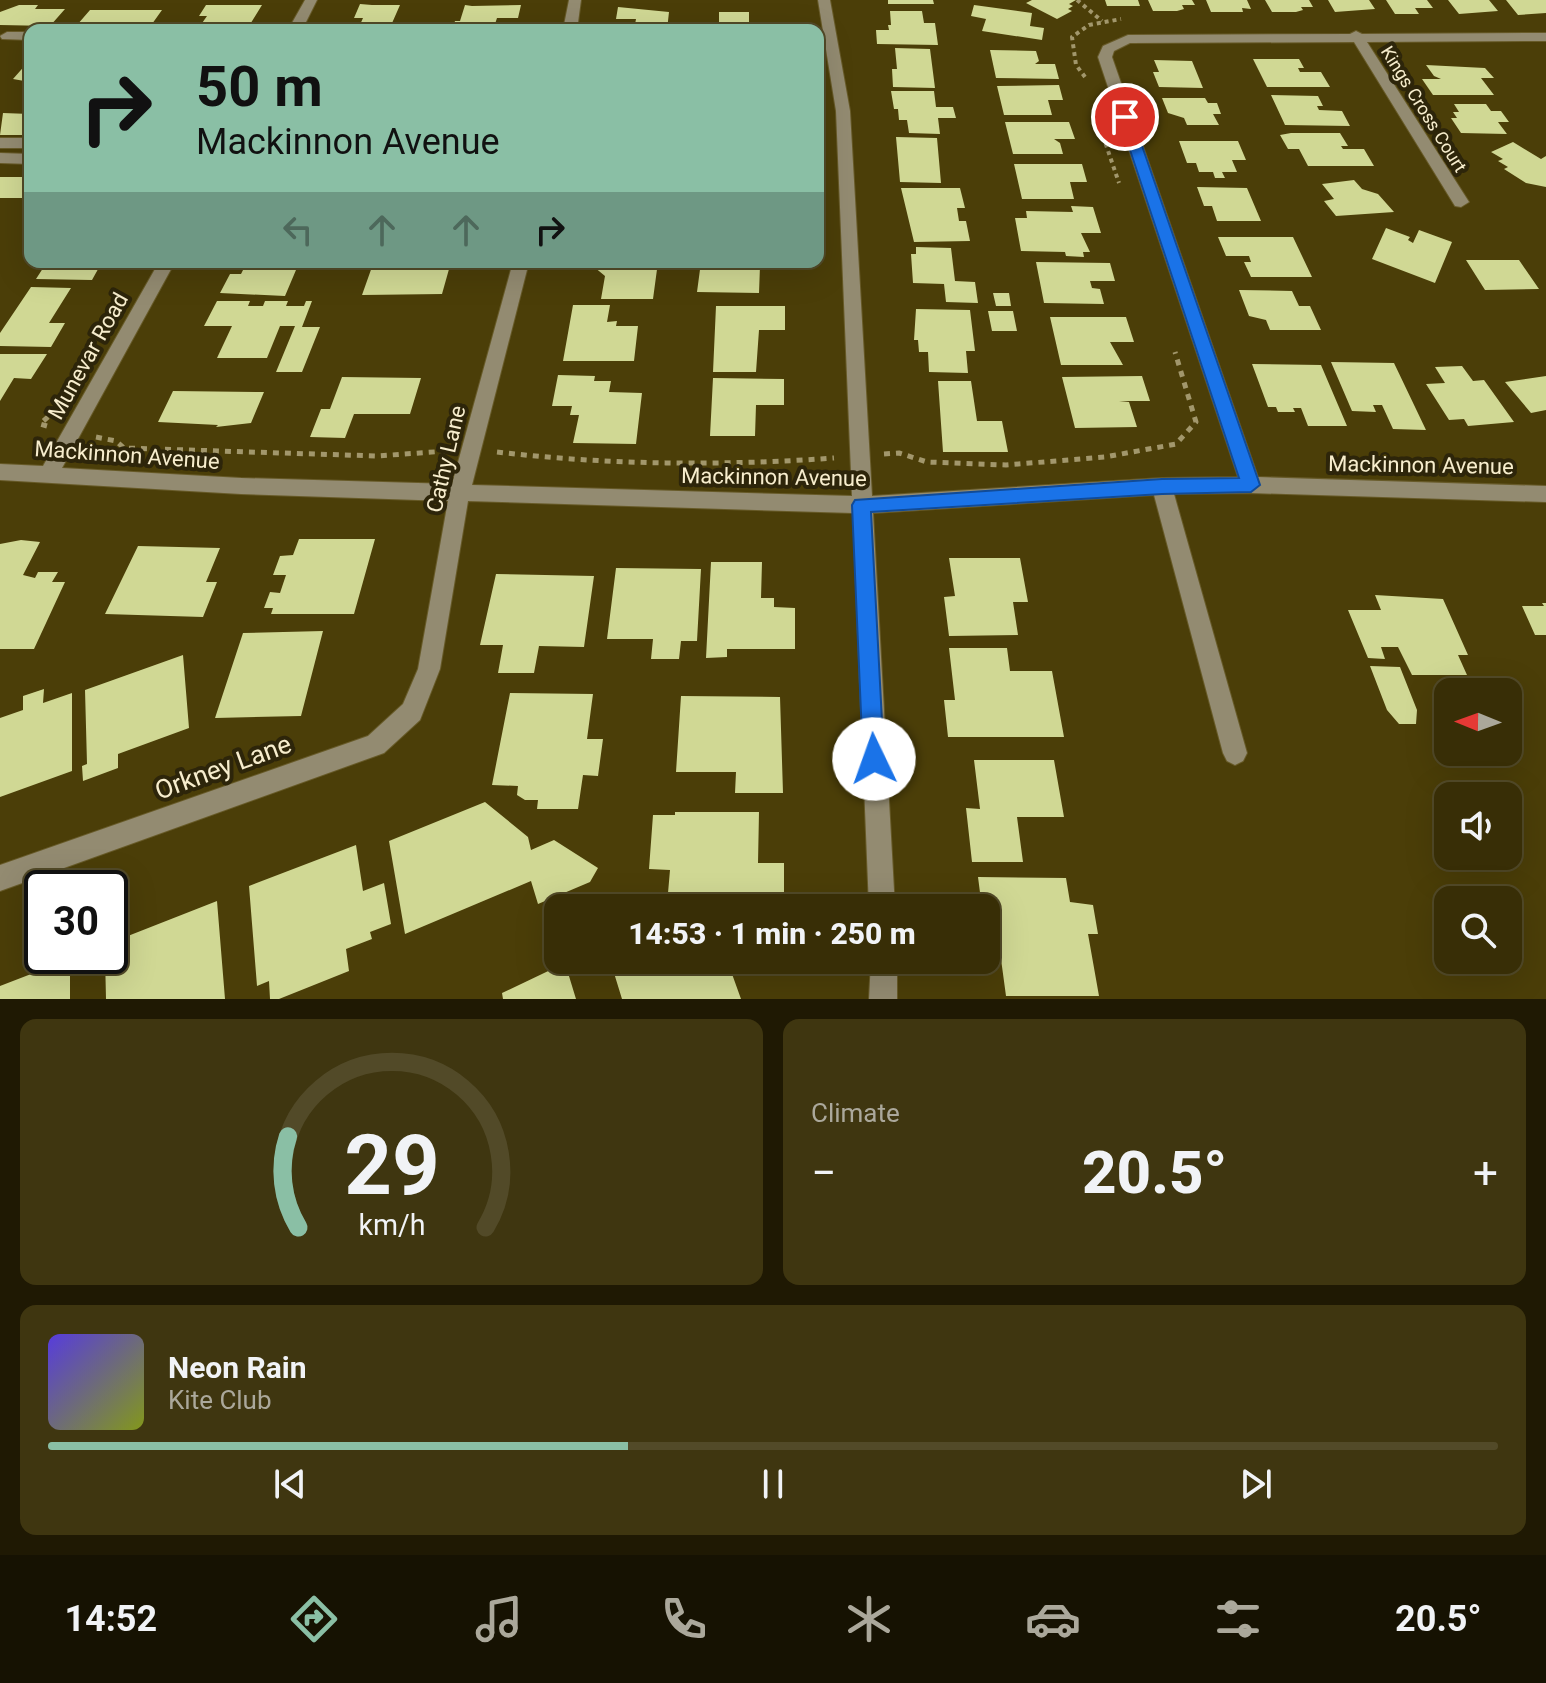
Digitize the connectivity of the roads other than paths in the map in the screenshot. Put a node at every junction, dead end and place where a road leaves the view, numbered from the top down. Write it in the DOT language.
graph roads {
  1 [pos="312,0"];
  2 [pos="575,0"];
  3 [pos="824,0"];
  4 [pos="298,24"];
  5 [pos="571,24"];
  6 [pos="1356,35"];
  7 [pos="7,36"];
  8 [pos="24,36"];
  9 [pos="1546,37"];
  10 [pos="0,143"];
  11 [pos="24,143"];
  12 [pos="0,158"];
  13 [pos="24,159"];
  14 [pos="1461,202"];
  15 [pos="164,268"];
  16 [pos="519,268"];
  17 [pos="0,472"];
  18 [pos="49,473"];
  19 [pos="1546,483"];
  20 [pos="1251,485"];
  21 [pos="1162,486"];
  22 [pos="1521,491"];
  23 [pos="460,492"];
  24 [pos="1546,494"];
  25 [pos="861,505"];
  26 [pos="429,669"];
  27 [pos="1235,753"];
  28 [pos="0,878"];
  29 [pos="881,894"];
  30 [pos="884,974"];
  31 [pos="883,999"];
  1 -- 4 [label="street"];
  2 -- 5 [label="street"];
  3 -- 25 [label="street"];
  6 -- 9 [label="street"];
  6 -- 14 [label="street, Kings Cross Court"];
  6 -- 20 [label="street"];
  7 -- 8 [label="street"];
  10 -- 11 [label="street"];
  12 -- 13 [label="street"];
  15 -- 18 [label="street, Munevar Road"];
  16 -- 23 [label="street, Cathy Lane"];
  17 -- 18 [label="street, Mackinnon Avenue"];
  18 -- 23 [label="street, Mackinnon Avenue"];
  19 -- 22 [label="street"];
  20 -- 21 [label="street, Mackinnon Avenue"];
  20 -- 22 [label="street, Mackinnon Avenue"];
  21 -- 25 [label="street, Mackinnon Avenue"];
  21 -- 27 [label="street"];
  22 -- 24 [label="street, Mackinnon Avenue"];
  23 -- 25 [label="street, Mackinnon Avenue"];
  23 -- 26 [label="street, Cathy Lane"];
  25 -- 29 [label="street"];
  26 -- 28 [label="street, Orkney Lane"];
  30 -- 31 [label="street"];
}
